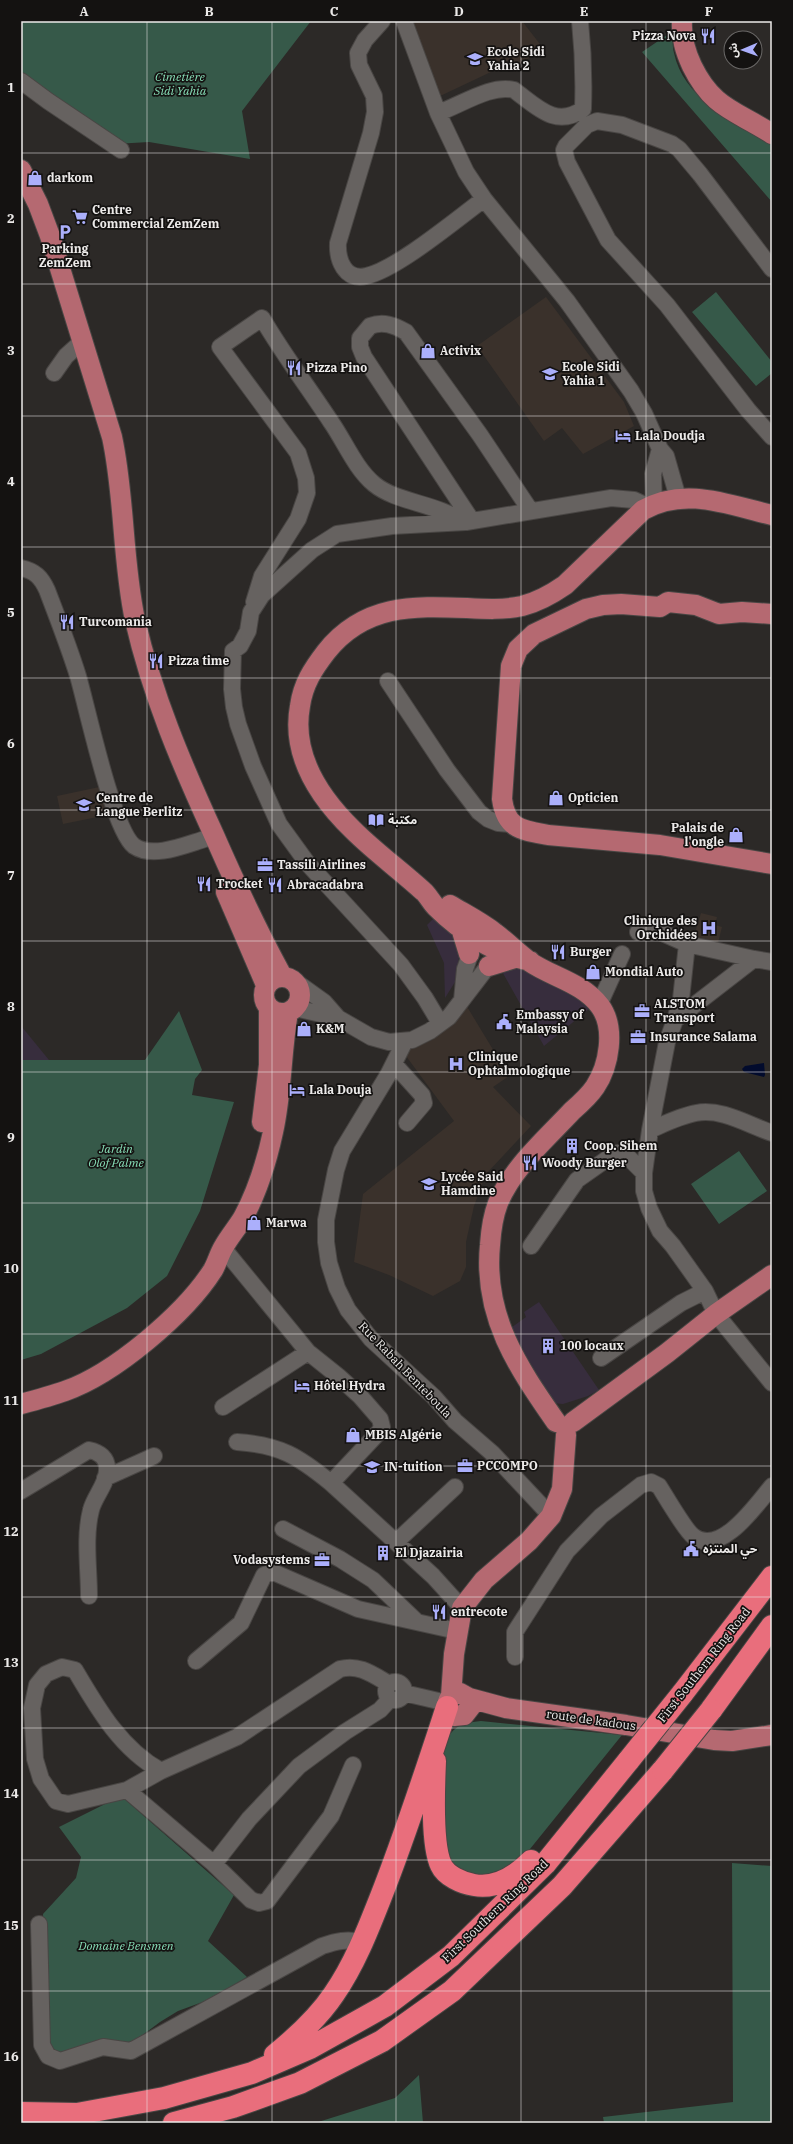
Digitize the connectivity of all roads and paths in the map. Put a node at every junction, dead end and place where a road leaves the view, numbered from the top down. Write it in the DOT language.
graph roads {
  1 [pos="382,21"];
  2 [pos="404,21"];
  3 [pos="580,21"];
  4 [pos="682,21"];
  5 [pos="21,81"];
  6 [pos="438,113"];
  7 [pos="772,134"];
  8 [pos="121,150"];
  9 [pos="21,170"];
  10 [pos="21,192"];
  11 [pos="484,199"];
  12 [pos="772,269"];
  13 [pos="76,347"];
  14 [pos="54,373"];
  15 [pos="772,436"];
  16 [pos="660,449"];
  17 [pos="678,498"];
  18 [pos="651,506"];
  19 [pos="530,510"];
  20 [pos="772,515"];
  21 [pos="467,521"];
  22 [pos="21,568"];
  23 [pos="251,612"];
  24 [pos="772,614"];
  25 [pos="388,681"];
  26 [pos="511,824"];
  27 [pos="205,839"];
  28 [pos="772,864"];
  29 [pos="425,892"];
  30 [pos="638,932"];
  31 [pos="476,939"];
  32 [pos="687,944"];
  33 [pos="622,954"];
  34 [pos="508,956"];
  35 [pos="754,959"];
  36 [pos="772,962"];
  37 [pos="280,980"];
  38 [pos="462,1002"];
  39 [pos="599,1005"];
  40 [pos="268,1008"];
  41 [pos="291,1010"];
  42 [pos="338,1018"];
  43 [pos="444,1020"];
  44 [pos="675,1020"];
  45 [pos="405,1041"];
  46 [pos="394,1064"];
  47 [pos="406,1123"];
  48 [pos="650,1130"];
  49 [pos="772,1133"];
  50 [pos="644,1173"];
  51 [pos="531,1246"];
  52 [pos="223,1248"];
  53 [pos="214,1268"];
  54 [pos="241,1270"];
  55 [pos="772,1276"];
  56 [pos="704,1291"];
  57 [pos="716,1314"];
  58 [pos="308,1352"];
  59 [pos="601,1358"];
  60 [pos="772,1383"];
  61 [pos="21,1393"];
  62 [pos="21,1404"];
  63 [pos="223,1407"];
  64 [pos="565,1426"];
  65 [pos="237,1442"];
  66 [pos="154,1456"];
  67 [pos="105,1478"];
  68 [pos="331,1483"];
  69 [pos="772,1486"];
  70 [pos="455,1487"];
  71 [pos="21,1491"];
  72 [pos="551,1516"];
  73 [pos="283,1529"];
  74 [pos="396,1542"];
  75 [pos="772,1577"];
  76 [pos="89,1596"];
  77 [pos="462,1608"];
  78 [pos="415,1620"];
  79 [pos="772,1626"];
  80 [pos="457,1631"];
  81 [pos="515,1657"];
  82 [pos="196,1661"];
  83 [pos="394,1692"];
  84 [pos="457,1704"];
  85 [pos="772,1735"];
  86 [pos="629,1760"];
  87 [pos="353,1765"];
  88 [pos="161,1771"];
  89 [pos="127,1790"];
  90 [pos="214,1864"];
  91 [pos="39,1924"];
  92 [pos="362,1942"];
  93 [pos="252,2073"];
  94 [pos="21,2113"];
  95 [pos="174,2123"];
  1 -- 11 [label="street"];
  2 -- 6 [label="street"];
  3 -- 6 [label="street"];
  4 -- 7 [label="main road"];
  5 -- 8 [label="street"];
  6 -- 11 [label="street"];
  9 -- 37 [label="main road"];
  10 -- 13 [label="main road"];
  11 -- 16 [label="street"];
  12 -- 15 [label="street"];
  13 -- 14 [label="street"];
  13 -- 27 [label="main road"];
  16 -- 17 [label="street"];
  16 -- 18 [label="street"];
  17 -- 18 [label="main road"];
  17 -- 20 [label="main road"];
  18 -- 19 [label="street"];
  18 -- 29 [label="main road"];
  19 -- 21 [label="street"];
  19 -- 21 [label="street"];
  21 -- 23 [label="street"];
  21 -- 23 [label="street"];
  22 -- 27 [label="street"];
  23 -- 43 [label="street"];
  24 -- 26 [label="main road"];
  25 -- 26 [label="street"];
  26 -- 28 [label="main road"];
  27 -- 37 [label="main road"];
  29 -- 31 [label="main road"];
  29 -- 31 [label="main road"];
  30 -- 32 [label="street"];
  31 -- 34 [label="main road"];
  31 -- 38 [label="street"];
  32 -- 35 [label="street"];
  32 -- 44 [label="street"];
  33 -- 39 [label="street"];
  34 -- 38 [label="street"];
  34 -- 39 [label="main road"];
  35 -- 36 [label="street"];
  35 -- 44 [label="street"];
  37 -- 40 [label="main road"];
  37 -- 41 [label="main road"];
  37 -- 42 [label="street"];
  38 -- 43 [label="street"];
  39 -- 64 [label="main road"];
  40 -- 41 [label="main road"];
  40 -- 61 [label="main road"];
  41 -- 42 [label="street"];
  41 -- 52 [label="main road"];
  42 -- 45 [label="street"];
  43 -- 45 [label="street"];
  44 -- 48 [label="street"];
  45 -- 46 [label="street, Rue Rabah Benteboula"];
  46 -- 47 [label="street"];
  46 -- 72 [label="street, Rue Rabah Benteboula"];
  48 -- 49 [label="street"];
  48 -- 50 [label="street"];
  50 -- 51 [label="street"];
  50 -- 56 [label="street"];
  52 -- 53 [label="main road"];
  52 -- 54 [label="street"];
  53 -- 54 [label="street"];
  53 -- 62 [label="main road"];
  54 -- 58 [label="street"];
  55 -- 57 [label="main road"];
  56 -- 57 [label="street"];
  56 -- 59 [label="street"];
  57 -- 60 [label="street"];
  57 -- 64 [label="main road"];
  58 -- 63 [label="street"];
  58 -- 68 [label="street"];
  64 -- 72 [label="main road"];
  65 -- 68 [label="street"];
  66 -- 67 [label="street"];
  67 -- 71 [label="street"];
  67 -- 76 [label="street"];
  68 -- 74 [label="street"];
  69 -- 81 [label="street"];
  70 -- 74 [label="street"];
  72 -- 77 [label="main road"];
  73 -- 78 [label="street"];
  74 -- 77 [label="street"];
  75 -- 86 [label="highway, First Southern Ring Road, bridge"];
  77 -- 80 [label="main road"];
  78 -- 80 [label="street"];
  78 -- 82 [label="street"];
  79 -- 95 [label="highway, bridge"];
  80 -- 84 [label="main road"];
  83 -- 84 [label="street"];
  83 -- 88 [label="street"];
  83 -- 90 [label="street"];
  84 -- 85 [label="main road, route de kadous"];
  84 -- 86 [label="highway"];
  84 -- 92 [label="highway"];
  86 -- 93 [label="highway, First Southern Ring Road"];
  87 -- 90 [label="street"];
  88 -- 89 [label="street"];
  88 -- 89 [label="street"];
  89 -- 90 [label="street"];
  91 -- 92 [label="street"];
  92 -- 93 [label="highway"];
  93 -- 94 [label="highway, First Southern Ring Road"];
}
